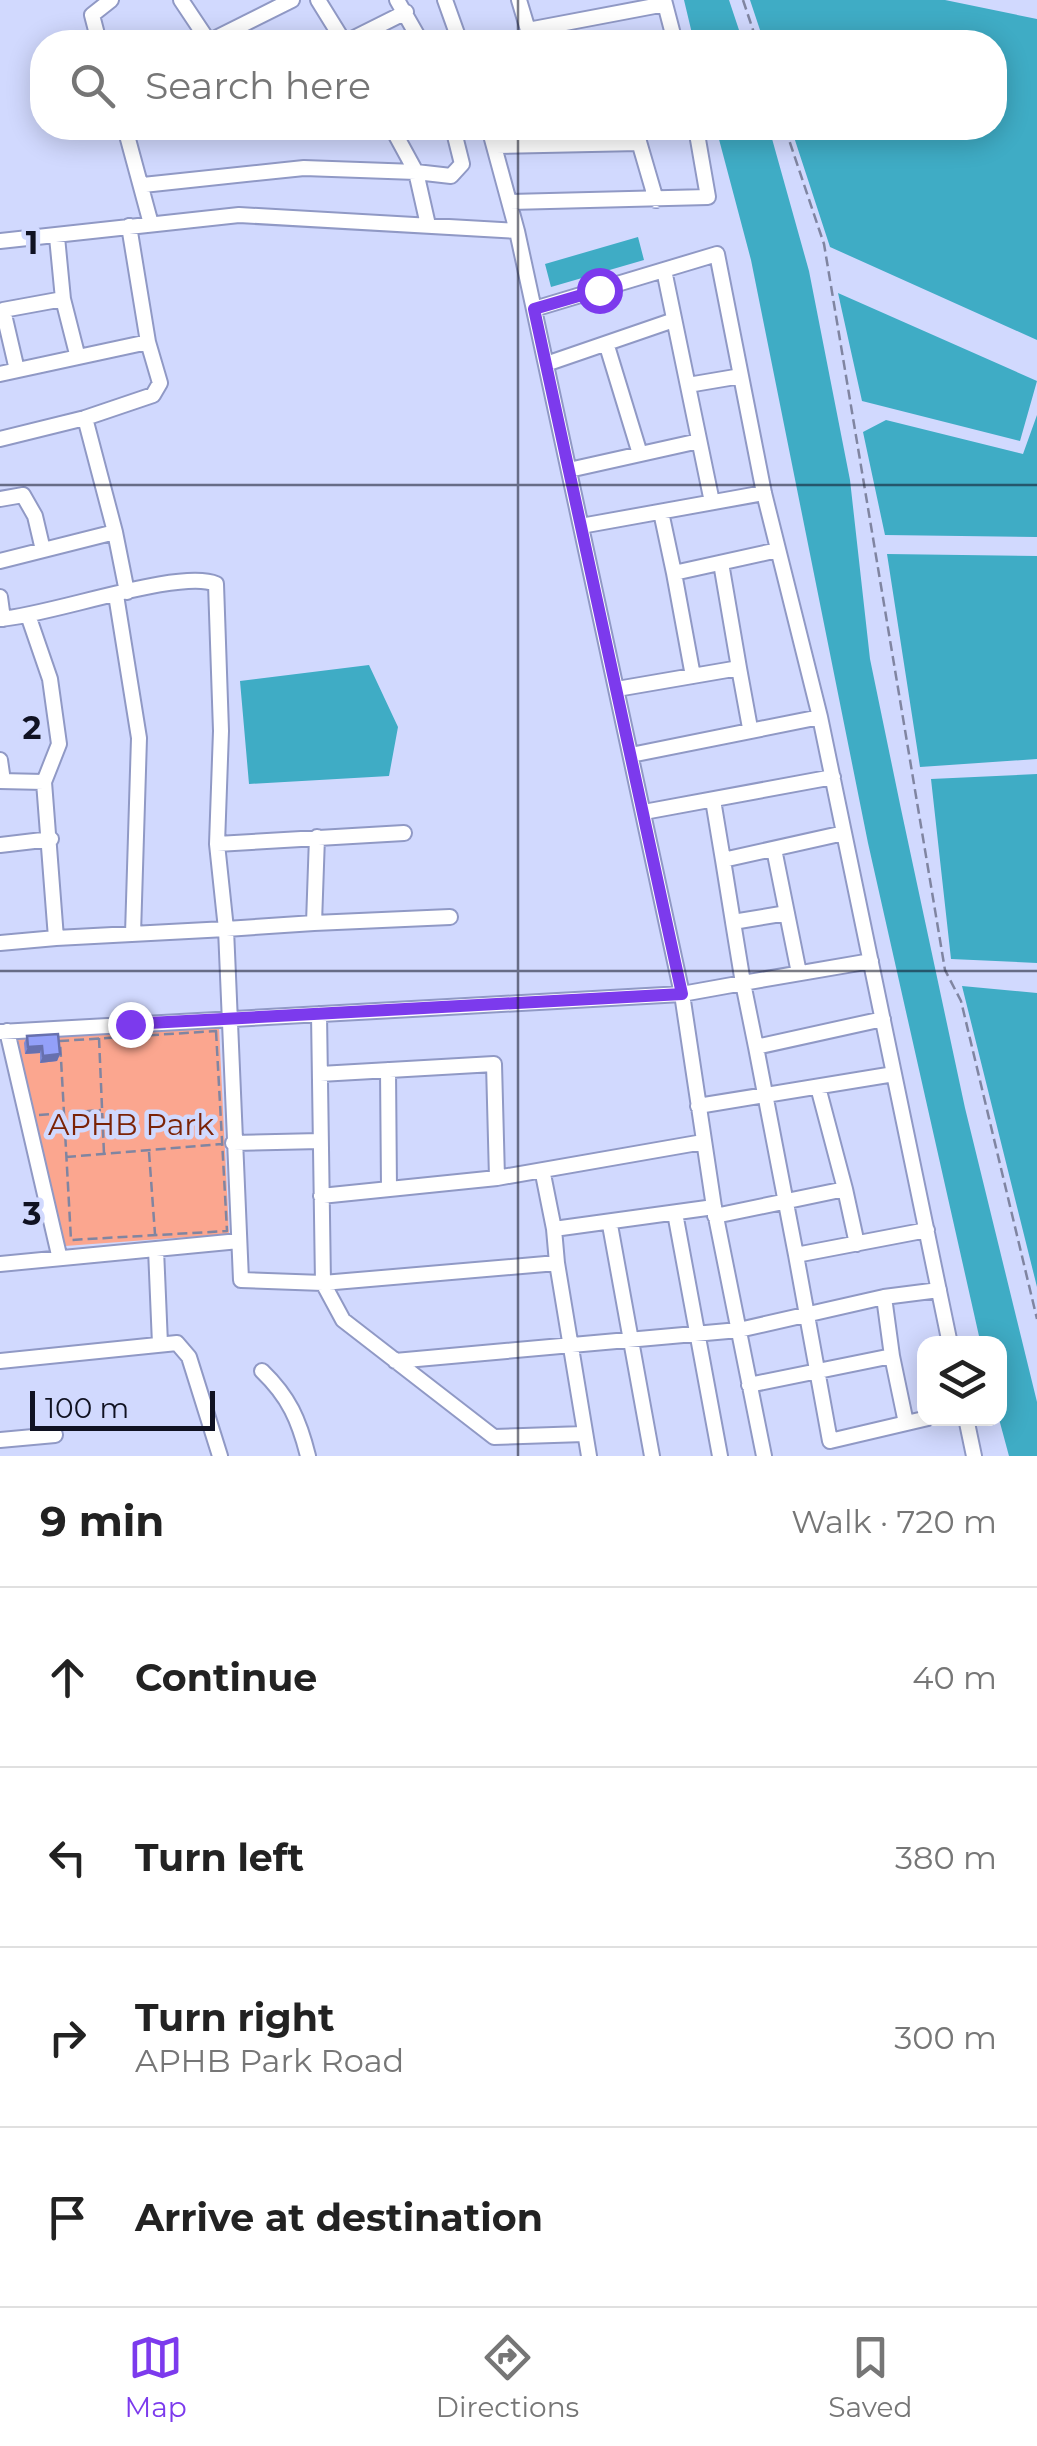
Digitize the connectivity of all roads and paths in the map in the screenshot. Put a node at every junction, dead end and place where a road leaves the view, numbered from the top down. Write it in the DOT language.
graph roads {
  1 [pos="111,0"];
  2 [pos="181,0"];
  3 [pos="292,0"];
  4 [pos="318,0"];
  5 [pos="445,0"];
  6 [pos="519,0"];
  7 [pos="743,0"];
  8 [pos="664,2"];
  9 [pos="402,6"];
  10 [pos="91,8"];
  11 [pos="201,30"];
  12 [pos="233,30"];
  13 [pos="337,30"];
  14 [pos="364,30"];
  15 [pos="415,30"];
  16 [pos="456,30"];
  17 [pos="527,30"];
  18 [pos="553,30"];
  19 [pos="672,30"];
  20 [pos="753,30"];
  21 [pos="129,140"];
  22 [pos="399,140"];
  23 [pos="455,140"];
  24 [pos="494,140"];
  25 [pos="524,140"];
  26 [pos="638,140"];
  27 [pos="698,140"];
  28 [pos="789,140"];
  29 [pos="496,146"];
  30 [pos="416,172"];
  31 [pos="143,185"];
  32 [pos="656,200"];
  33 [pos="149,213"];
  34 [pos="514,218"];
  35 [pos="428,225"];
  36 [pos="129,226"];
  37 [pos="57,238"];
  38 [pos="0,241"];
  39 [pos="664,270"];
  40 [pos="63,299"];
  41 [pos="534,309"];
  42 [pos="674,320"];
  43 [pos="148,342"];
  44 [pos="607,346"];
  45 [pos="78,354"];
  46 [pos="546,364"];
  47 [pos="17,370"];
  48 [pos="0,374"];
  49 [pos="741,376"];
  50 [pos="688,384"];
  51 [pos="85,418"];
  52 [pos="0,439"];
  53 [pos="700,441"];
  54 [pos="640,454"];
  55 [pos="569,470"];
  56 [pos="764,493"];
  57 [pos="0,499"];
  58 [pos="712,502"];
  59 [pos="661,512"];
  60 [pos="582,526"];
  61 [pos="115,532"];
  62 [pos="43,550"];
  63 [pos="778,550"];
  64 [pos="0,561"];
  65 [pos="722,563"];
  66 [pos="674,573"];
  67 [pos="122,593"];
  68 [pos="0,597"];
  69 [pos="29,618"];
  70 [pos="2,619"];
  71 [pos="739,668"];
  72 [pos="693,676"];
  73 [pos="617,689"];
  74 [pos="820,718"];
  75 [pos="750,728"];
  76 [pos="631,755"];
  77 [pos="0,760"];
  78 [pos="833,777"];
  79 [pos="2,781"];
  80 [pos="44,782"];
  81 [pos="712,800"];
  82 [pos="644,812"];
  83 [pos="404,833"];
  84 [pos="844,833"];
  85 [pos="317,837"];
  86 [pos="51,839"];
  87 [pos="217,844"];
  88 [pos="0,845"];
  89 [pos="774,849"];
  90 [pos="723,860"];
  91 [pos="787,913"];
  92 [pos="450,917"];
  93 [pos="733,922"];
  94 [pos="314,923"];
  95 [pos="226,930"];
  96 [pos="133,934"];
  97 [pos="56,938"];
  98 [pos="0,943"];
  99 [pos="871,962"];
  100 [pos="799,973"];
  101 [pos="743,983"];
  102 [pos="682,994"];
  103 [pos="318,1014"];
  104 [pos="226,1019"];
  105 [pos="883,1019"];
  106 [pos="3,1032"];
  107 [pos="99,1032"];
  108 [pos="756,1047"];
  109 [pos="388,1070"];
  110 [pos="320,1074"];
  111 [pos="894,1074"];
  112 [pos="818,1087"];
  113 [pos="765,1095"];
  114 [pos="698,1106"];
  115 [pos="102,1110"];
  116 [pos="64,1113"];
  117 [pos="26,1116"];
  118 [pos="320,1141"];
  119 [pos="704,1142"];
  120 [pos="228,1144"];
  121 [pos="150,1150"];
  122 [pos="104,1154"];
  123 [pos="66,1157"];
  124 [pos="543,1174"];
  125 [pos="497,1178"];
  126 [pos="389,1189"];
  127 [pos="845,1189"];
  128 [pos="321,1196"];
  129 [pos="787,1202"];
  130 [pos="715,1211"];
  131 [pos="675,1213"];
  132 [pos="610,1224"];
  133 [pos="554,1230"];
  134 [pos="927,1230"];
  135 [pos="238,1241"];
  136 [pos="156,1242"];
  137 [pos="857,1244"];
  138 [pos="59,1255"];
  139 [pos="796,1255"];
  140 [pos="557,1262"];
  141 [pos="0,1264"];
  142 [pos="323,1282"];
  143 [pos="939,1290"];
  144 [pos="884,1297"];
  145 [pos="806,1316"];
  146 [pos="1037,1319"];
  147 [pos="738,1330"];
  148 [pos="696,1334"];
  149 [pos="948,1336"];
  150 [pos="628,1339"];
  151 [pos="160,1344"];
  152 [pos="573,1344"];
  153 [pos="892,1356"];
  154 [pos="0,1361"];
  155 [pos="395,1361"];
  156 [pos="262,1370"];
  157 [pos="818,1374"];
  158 [pos="750,1385"];
  159 [pos="917,1421"];
  160 [pos="906,1424"];
  161 [pos="968,1426"];
  162 [pos="584,1434"];
  163 [pos="55,1436"];
  164 [pos="0,1440"];
  165 [pos="832,1448"];
  166 [pos="220,1456"];
  167 [pos="308,1456"];
  168 [pos="589,1456"];
  169 [pos="652,1456"];
  170 [pos="720,1456"];
  171 [pos="764,1456"];
  172 [pos="974,1456"];
  1 -- 10 [label="street"];
  2 -- 11 [label="street"];
  3 -- 12 [label="street"];
  4 -- 13 [label="street"];
  5 -- 16 [label="street"];
  6 -- 17 [label="street"];
  7 -- 20 [label="path"];
  8 -- 18 [label="street"];
  8 -- 19 [label="street"];
  9 -- 14 [label="street"];
  9 -- 15 [label="street"];
  21 -- 31 [label="street"];
  22 -- 30 [label="street"];
  23 -- 30 [label="street"];
  24 -- 29 [label="street"];
  25 -- 29 [label="street"];
  26 -- 32 [label="street"];
  27 -- 32 [label="street"];
  28 -- 146 [label="path"];
  29 -- 34 [label="street"];
  30 -- 31 [label="street"];
  30 -- 35 [label="street"];
  31 -- 33 [label="street"];
  32 -- 34 [label="street"];
  33 -- 35 [label="street"];
  33 -- 36 [label="street"];
  34 -- 35 [label="street"];
  34 -- 41 [label="street"];
  36 -- 37 [label="street"];
  36 -- 43 [label="street"];
  37 -- 38 [label="street"];
  37 -- 40 [label="street"];
  39 -- 41 [label="street"];
  39 -- 42 [label="street"];
  39 -- 49 [label="street"];
  40 -- 45 [label="street"];
  40 -- 47 [label="street"];
  41 -- 46 [label="street"];
  42 -- 44 [label="street"];
  42 -- 50 [label="street"];
  43 -- 45 [label="street"];
  43 -- 51 [label="street"];
  44 -- 46 [label="street"];
  44 -- 54 [label="street"];
  45 -- 47 [label="street"];
  46 -- 55 [label="street"];
  47 -- 48 [label="street"];
  49 -- 50 [label="street"];
  49 -- 56 [label="street"];
  50 -- 53 [label="street"];
  51 -- 52 [label="street"];
  51 -- 61 [label="street"];
  53 -- 54 [label="street"];
  53 -- 58 [label="street"];
  54 -- 55 [label="street"];
  55 -- 60 [label="street"];
  56 -- 58 [label="street"];
  56 -- 63 [label="street"];
  57 -- 62 [label="street"];
  58 -- 59 [label="street"];
  59 -- 60 [label="street"];
  59 -- 66 [label="street"];
  60 -- 73 [label="street"];
  61 -- 62 [label="street"];
  61 -- 67 [label="street"];
  62 -- 64 [label="street"];
  63 -- 65 [label="street"];
  63 -- 74 [label="street"];
  65 -- 66 [label="street"];
  65 -- 71 [label="street"];
  66 -- 72 [label="street"];
  67 -- 69 [label="street"];
  67 -- 87 [label="street"];
  67 -- 96 [label="street"];
  68 -- 70 [label="street"];
  69 -- 70 [label="street"];
  69 -- 80 [label="street"];
  71 -- 72 [label="street"];
  71 -- 75 [label="street"];
  72 -- 73 [label="street"];
  73 -- 76 [label="street"];
  74 -- 75 [label="street"];
  74 -- 78 [label="street"];
  75 -- 76 [label="street"];
  76 -- 82 [label="street"];
  77 -- 79 [label="street"];
  78 -- 81 [label="street"];
  78 -- 84 [label="street"];
  79 -- 80 [label="street"];
  80 -- 86 [label="street"];
  81 -- 82 [label="street"];
  81 -- 90 [label="street"];
  82 -- 102 [label="street"];
  83 -- 85 [label="street"];
  84 -- 89 [label="street"];
  84 -- 99 [label="street"];
  85 -- 87 [label="street"];
  85 -- 94 [label="street"];
  86 -- 88 [label="street"];
  86 -- 97 [label="street"];
  87 -- 95 [label="street"];
  89 -- 90 [label="street"];
  89 -- 91 [label="street"];
  90 -- 93 [label="street"];
  91 -- 93 [label="street"];
  91 -- 100 [label="street"];
  92 -- 94 [label="street"];
  93 -- 101 [label="street"];
  94 -- 95 [label="street"];
  95 -- 96 [label="street"];
  95 -- 104 [label="street"];
  96 -- 97 [label="street"];
  97 -- 98 [label="street"];
  99 -- 100 [label="street"];
  99 -- 105 [label="street"];
  100 -- 101 [label="street"];
  101 -- 102 [label="street"];
  101 -- 108 [label="street"];
  102 -- 103 [label="street"];
  102 -- 114 [label="street"];
  103 -- 104 [label="street"];
  103 -- 110 [label="street"];
  104 -- 107 [label="street"];
  104 -- 120 [label="street"];
  105 -- 108 [label="street"];
  105 -- 111 [label="street"];
  106 -- 107 [label="street"];
  106 -- 117 [label="street"];
  107 -- 115 [label="path"];
  107 -- 116 [label="path"];
  107 -- 120 [label="path"];
  108 -- 113 [label="street"];
  109 -- 110 [label="street"];
  109 -- 125 [label="street"];
  109 -- 126 [label="street"];
  110 -- 118 [label="street"];
  111 -- 112 [label="street"];
  111 -- 134 [label="street"];
  112 -- 113 [label="street"];
  112 -- 127 [label="street"];
  113 -- 114 [label="street"];
  113 -- 129 [label="street"];
  114 -- 119 [label="street"];
  115 -- 116 [label="path"];
  115 -- 122 [label="path"];
  116 -- 117 [label="path"];
  116 -- 123 [label="path"];
  117 -- 138 [label="street"];
  118 -- 120 [label="street"];
  118 -- 128 [label="street"];
  119 -- 124 [label="street"];
  119 -- 130 [label="street"];
  120 -- 121 [label="path"];
  120 -- 135 [label="street"];
  120 -- 136 [label="path"];
  121 -- 122 [label="path"];
  121 -- 136 [label="path"];
  122 -- 123 [label="path"];
  123 -- 136 [label="path"];
  124 -- 125 [label="street"];
  124 -- 133 [label="street"];
  125 -- 126 [label="street"];
  126 -- 128 [label="street"];
  127 -- 129 [label="street"];
  127 -- 137 [label="street"];
  128 -- 142 [label="street"];
  129 -- 130 [label="street"];
  129 -- 139 [label="street"];
  130 -- 131 [label="street"];
  130 -- 147 [label="street"];
  131 -- 132 [label="street"];
  131 -- 148 [label="street"];
  132 -- 133 [label="street"];
  132 -- 150 [label="street"];
  133 -- 140 [label="street"];
  134 -- 137 [label="street"];
  134 -- 143 [label="street"];
  135 -- 136 [label="street"];
  135 -- 142 [label="street"];
  136 -- 138 [label="street"];
  136 -- 151 [label="street"];
  137 -- 139 [label="street"];
  138 -- 141 [label="street"];
  139 -- 145 [label="street"];
  140 -- 142 [label="street"];
  140 -- 152 [label="street"];
  142 -- 155 [label="street"];
  143 -- 144 [label="street"];
  143 -- 149 [label="street"];
  144 -- 145 [label="street"];
  144 -- 153 [label="street"];
  145 -- 147 [label="street"];
  145 -- 157 [label="street"];
  147 -- 148 [label="street"];
  147 -- 158 [label="street"];
  148 -- 150 [label="street"];
  148 -- 170 [label="street"];
  150 -- 152 [label="street"];
  150 -- 169 [label="street"];
  151 -- 154 [label="street"];
  151 -- 166 [label="street"];
  152 -- 155 [label="street"];
  152 -- 162 [label="street"];
  153 -- 157 [label="street"];
  153 -- 160 [label="street"];
  155 -- 162 [label="street"];
  156 -- 167 [label="street"];
  157 -- 158 [label="street"];
  157 -- 165 [label="street"];
  158 -- 171 [label="street"];
  159 -- 160 [label="street"];
  160 -- 165 [label="street"];
  161 -- 172 [label="street"];
  162 -- 168 [label="street"];
  163 -- 164 [label="street"];
}
